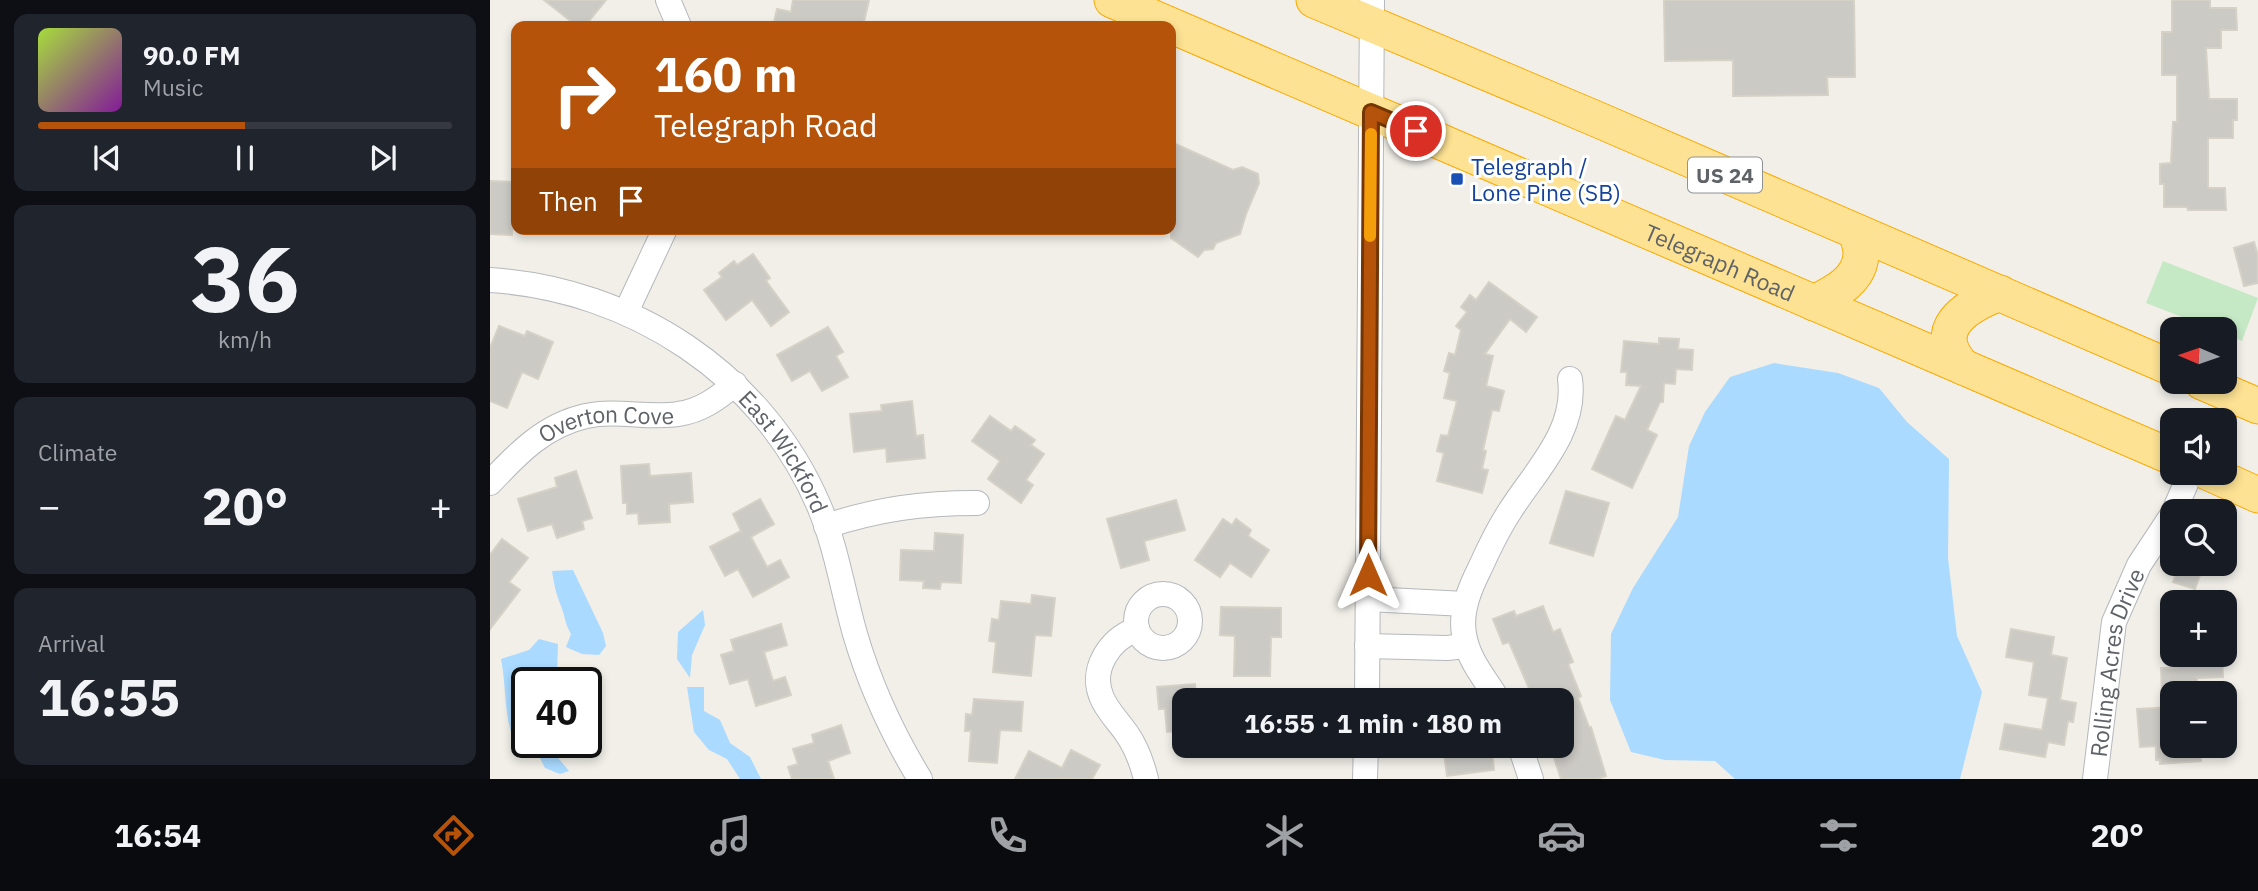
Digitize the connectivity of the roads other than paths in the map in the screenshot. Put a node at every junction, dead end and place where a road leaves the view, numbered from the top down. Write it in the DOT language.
graph roads {
  1 [pos="668,0"];
  2 [pos="1112,0"];
  3 [pos="1314,0"];
  4 [pos="1372,12"];
  5 [pos="677,21"];
  6 [pos="1161,21"];
  7 [pos="1176,28"];
  8 [pos="1371,112"];
  9 [pos="1856,232"];
  10 [pos="662,235"];
  11 [pos="490,280"];
  12 [pos="2000,293"];
  13 [pos="1814,303"];
  14 [pos="626,312"];
  15 [pos="2160,363"];
  16 [pos="1963,368"];
  17 [pos="1570,379"];
  18 [pos="736,384"];
  19 [pos="2230,394"];
  20 [pos="2258,406"];
  21 [pos="2160,452"];
  22 [pos="490,483"];
  23 [pos="2236,485"];
  24 [pos="2258,495"];
  25 [pos="977,503"];
  26 [pos="825,526"];
  27 [pos="2160,533"];
  28 [pos="1368,599"];
  29 [pos="1465,604"];
  30 [pos="1137,629"];
  31 [pos="1367,646"];
  32 [pos="1466,646"];
  33 [pos="1367,688"];
  34 [pos="1489,688"];
  35 [pos="1366,758"];
  36 [pos="1524,758"];
  37 [pos="920,779"];
  38 [pos="1146,779"];
  39 [pos="1365,779"];
  40 [pos="1531,779"];
  41 [pos="2095,779"];
  1 -- 5 [label="street"];
  2 -- 6 [label="highway, Telegraph Road"];
  3 -- 4 [label="highway, US 24"];
  4 -- 8 [label="street"];
  4 -- 9 [label="highway, US 24"];
  7 -- 8 [label="highway, Telegraph Road"];
  8 -- 13 [label="highway, Telegraph Road"];
  8 -- 28 [label="street"];
  9 -- 12 [label="highway, US 24"];
  9 -- 13 [label="highway"];
  10 -- 14 [label="street"];
  11 -- 14 [label="street, East Wickford"];
  12 -- 15 [label="highway, US 24"];
  12 -- 16 [label="highway"];
  13 -- 16 [label="highway, Telegraph Road"];
  14 -- 18 [label="street, East Wickford"];
  16 -- 21 [label="highway, Telegraph Road"];
  17 -- 29 [label="street"];
  18 -- 22 [label="street, Overton Cove"];
  18 -- 26 [label="street, East Wickford"];
  19 -- 20 [label="highway"];
  23 -- 24 [label="highway"];
  25 -- 26 [label="street"];
  26 -- 37 [label="street, East Wickford"];
  27 -- 41 [label="street, Rolling Acres Drive"];
  28 -- 29 [label="street"];
  28 -- 31 [label="street"];
  29 -- 32 [label="street"];
  30 -- 38 [label="street"];
  31 -- 32 [label="street"];
  31 -- 33 [label="street"];
  32 -- 34 [label="street"];
  35 -- 39 [label="street"];
  36 -- 40 [label="street"];
}
